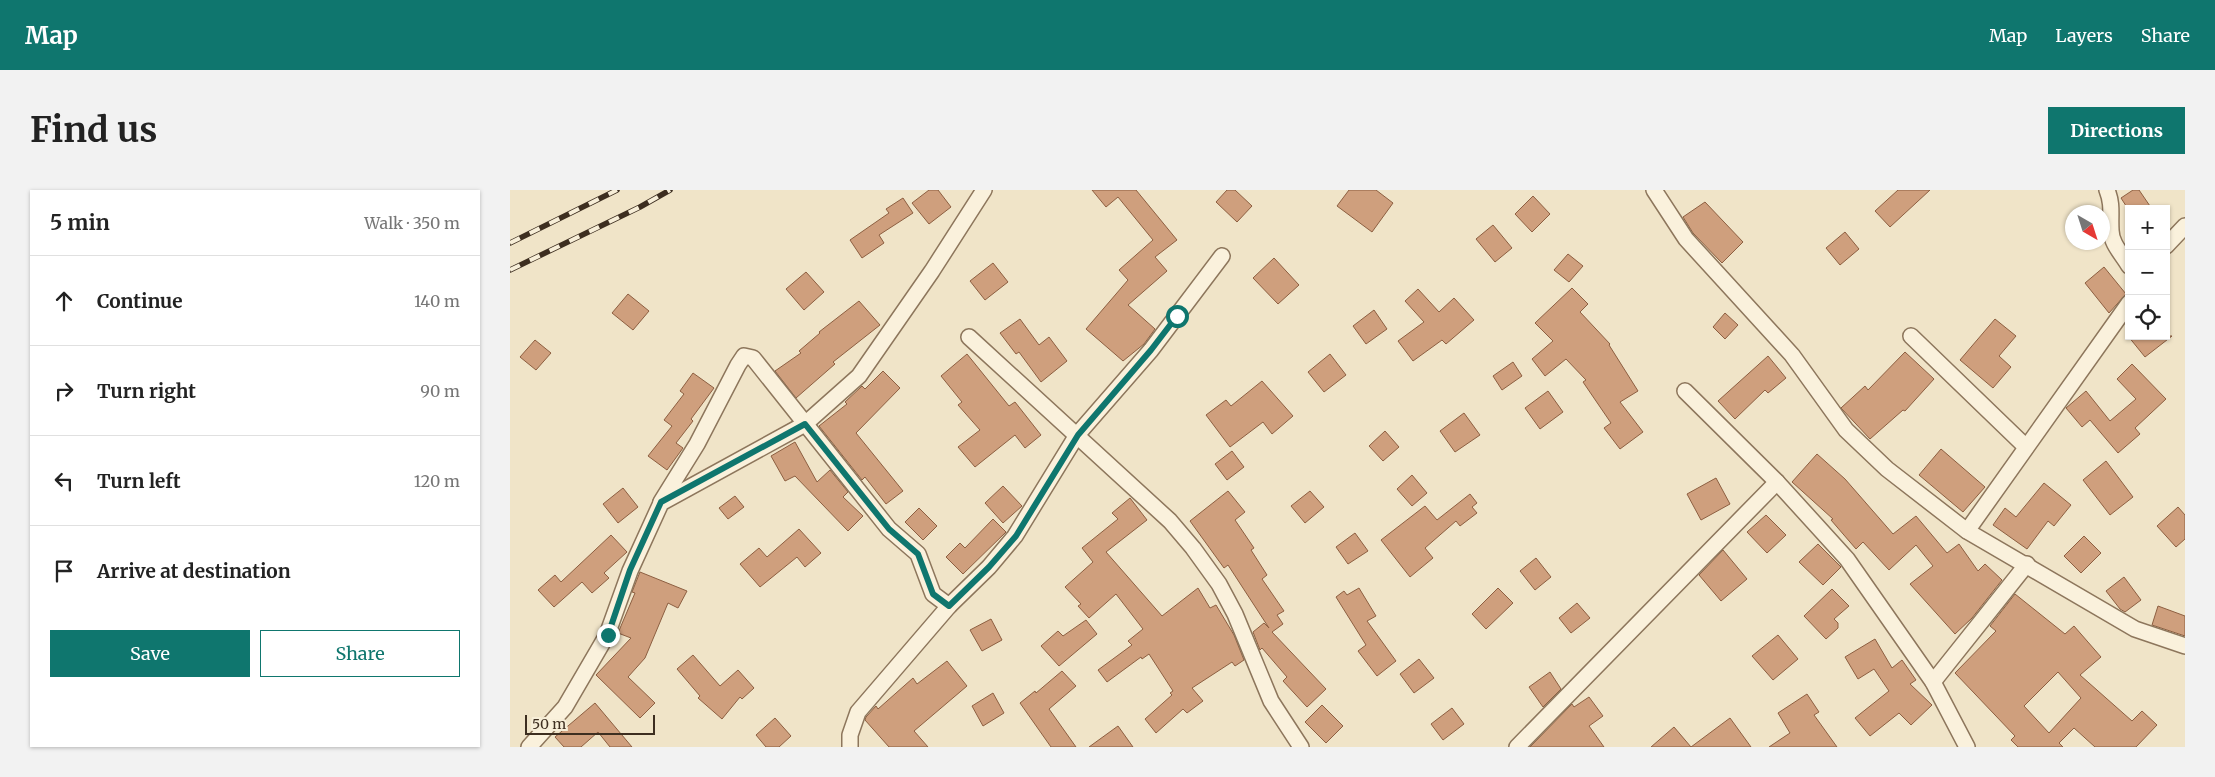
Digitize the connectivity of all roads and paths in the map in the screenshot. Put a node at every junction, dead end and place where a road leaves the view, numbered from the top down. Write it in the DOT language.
graph roads {
  1 [pos="984,190"];
  2 [pos="1654,190"];
  3 [pos="2107,190"];
  4 [pos="2185,226"];
  5 [pos="2170,242"];
  6 [pos="1222,256"];
  7 [pos="2125,260"];
  8 [pos="2125,309"];
  9 [pos="1911,336"];
  10 [pos="969,337"];
  11 [pos="1685,391"];
  12 [pos="805,424"];
  13 [pos="1078,435"];
  14 [pos="2026,447"];
  15 [pos="1777,482"];
  16 [pos="661,502"];
  17 [pos="1967,531"];
  18 [pos="2027,564"];
  19 [pos="949,606"];
  20 [pos="2185,646"];
  21 [pos="1933,682"];
  22 [pos="529,747"];
  23 [pos="850,747"];
  24 [pos="1301,747"];
  25 [pos="1517,747"];
  26 [pos="1967,747"];
  1 -- 12 [label="street"];
  2 -- 17 [label="street"];
  3 -- 7 [label="street"];
  4 -- 5 [label="street"];
  6 -- 13 [label="street"];
  8 -- 14 [label="street"];
  9 -- 14 [label="street"];
  10 -- 13 [label="street"];
  11 -- 15 [label="street"];
  12 -- 16 [label="street"];
  12 -- 16 [label="street"];
  12 -- 19 [label="street"];
  13 -- 19 [label="street"];
  13 -- 24 [label="street"];
  14 -- 17 [label="street"];
  15 -- 21 [label="street"];
  15 -- 25 [label="street"];
  16 -- 22 [label="street"];
  17 -- 18 [label="street"];
  18 -- 20 [label="street"];
  18 -- 21 [label="street"];
  19 -- 23 [label="street"];
  21 -- 26 [label="street"];
}
